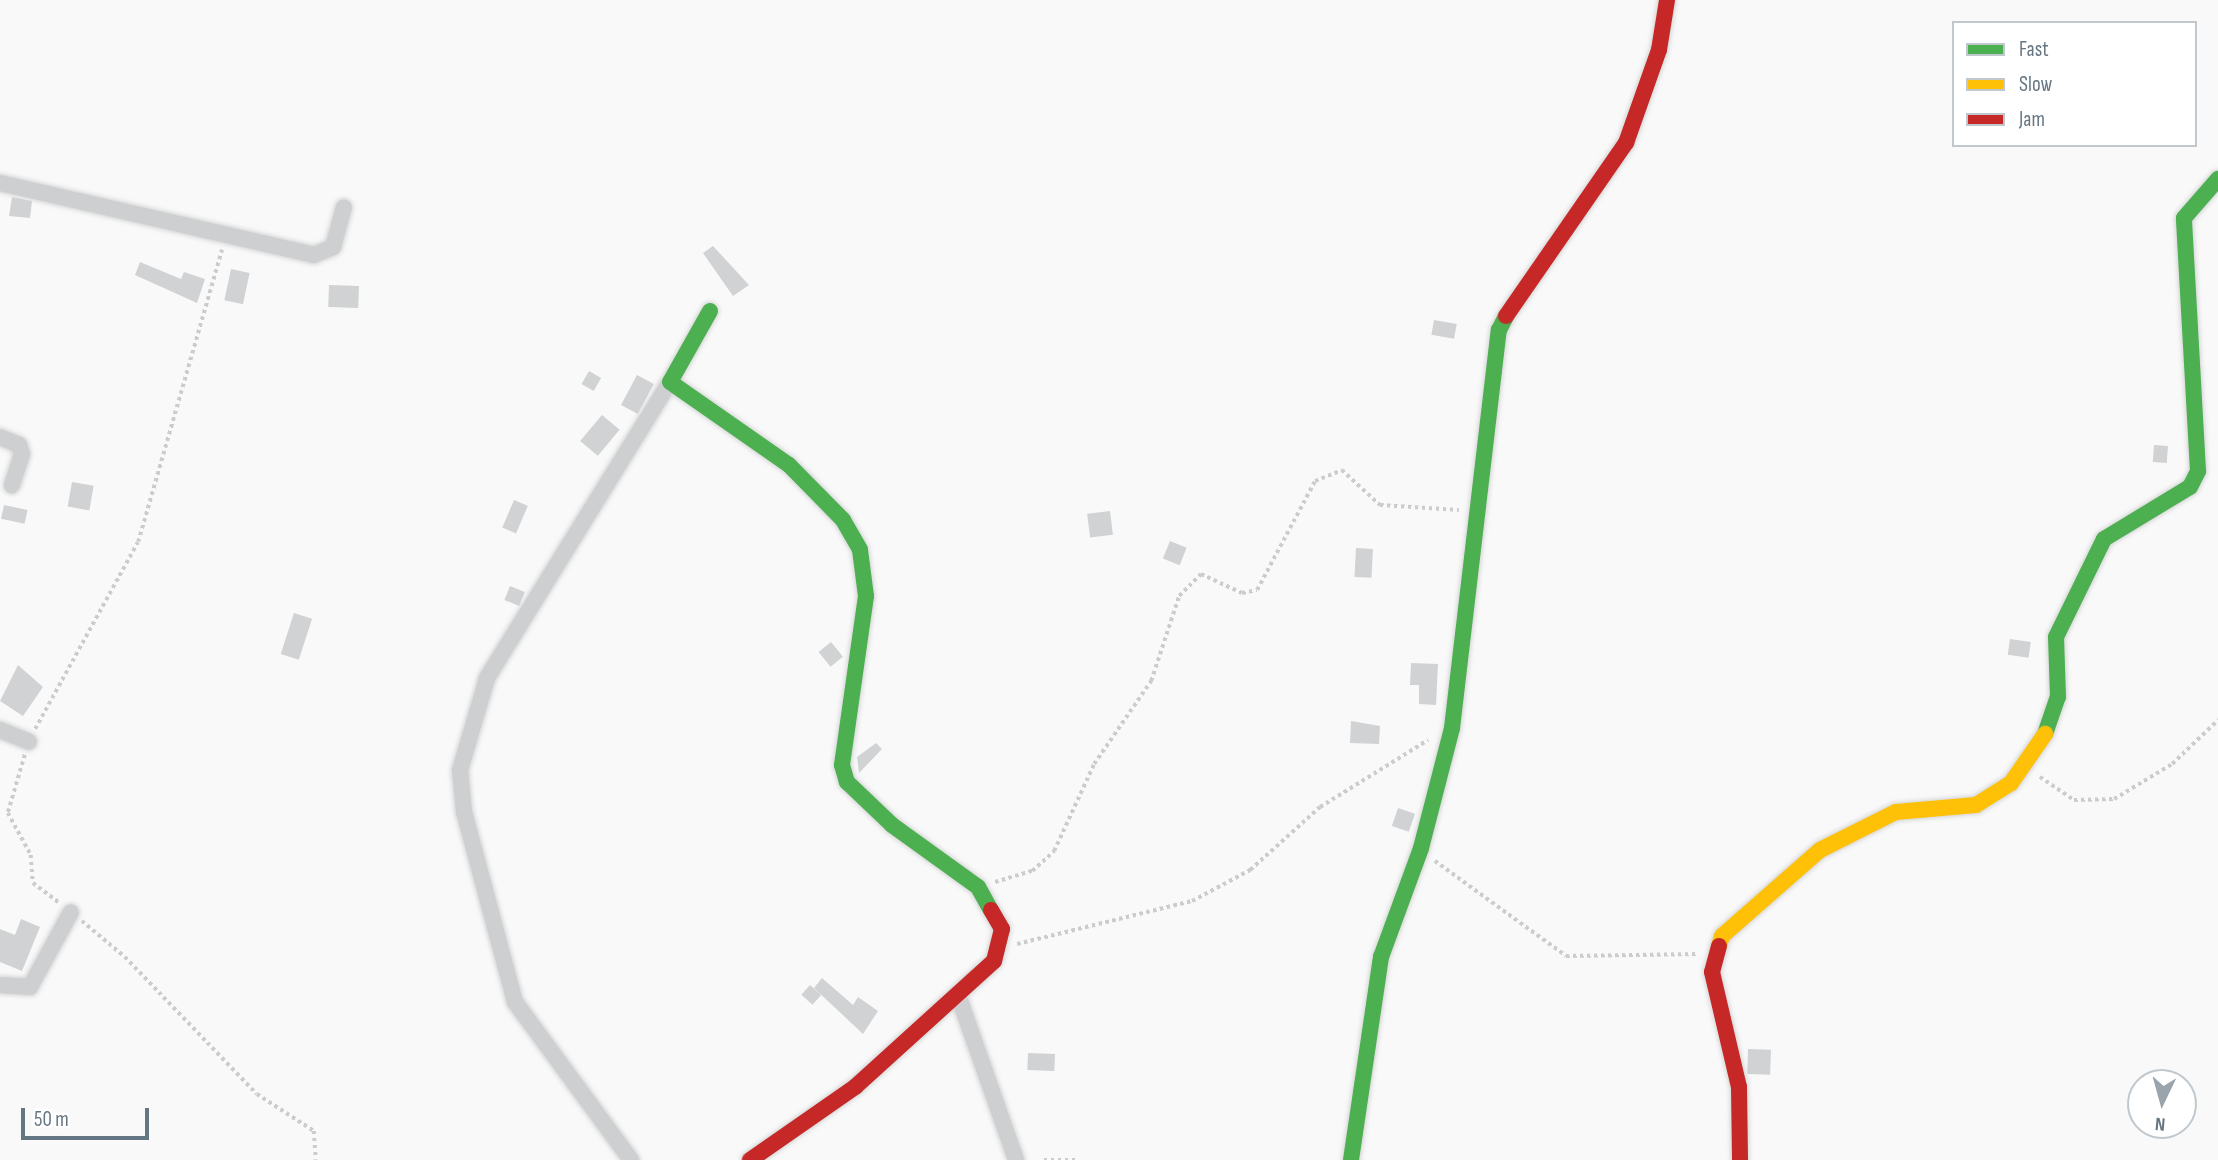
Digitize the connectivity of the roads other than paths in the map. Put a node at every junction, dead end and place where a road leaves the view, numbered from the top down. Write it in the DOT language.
graph roads {
  1 [pos="1667,0"];
  2 [pos="2218,179"];
  3 [pos="0,183"];
  4 [pos="344,207"];
  5 [pos="710,311"];
  6 [pos="670,382"];
  7 [pos="0,438"];
  8 [pos="12,485"];
  9 [pos="0,730"];
  10 [pos="29,742"];
  11 [pos="71,912"];
  12 [pos="0,985"];
  13 [pos="958,995"];
  14 [pos="631,1160"];
  15 [pos="750,1160"];
  16 [pos="1016,1160"];
  17 [pos="1351,1160"];
  18 [pos="1740,1160"];
  1 -- 17 [label="street"];
  2 -- 18 [label="street"];
  3 -- 4 [label="street"];
  5 -- 6 [label="street"];
  6 -- 13 [label="street"];
  6 -- 14 [label="street"];
  7 -- 8 [label="street"];
  9 -- 10 [label="street"];
  11 -- 12 [label="street"];
  13 -- 15 [label="street"];
  13 -- 16 [label="street"];
}
